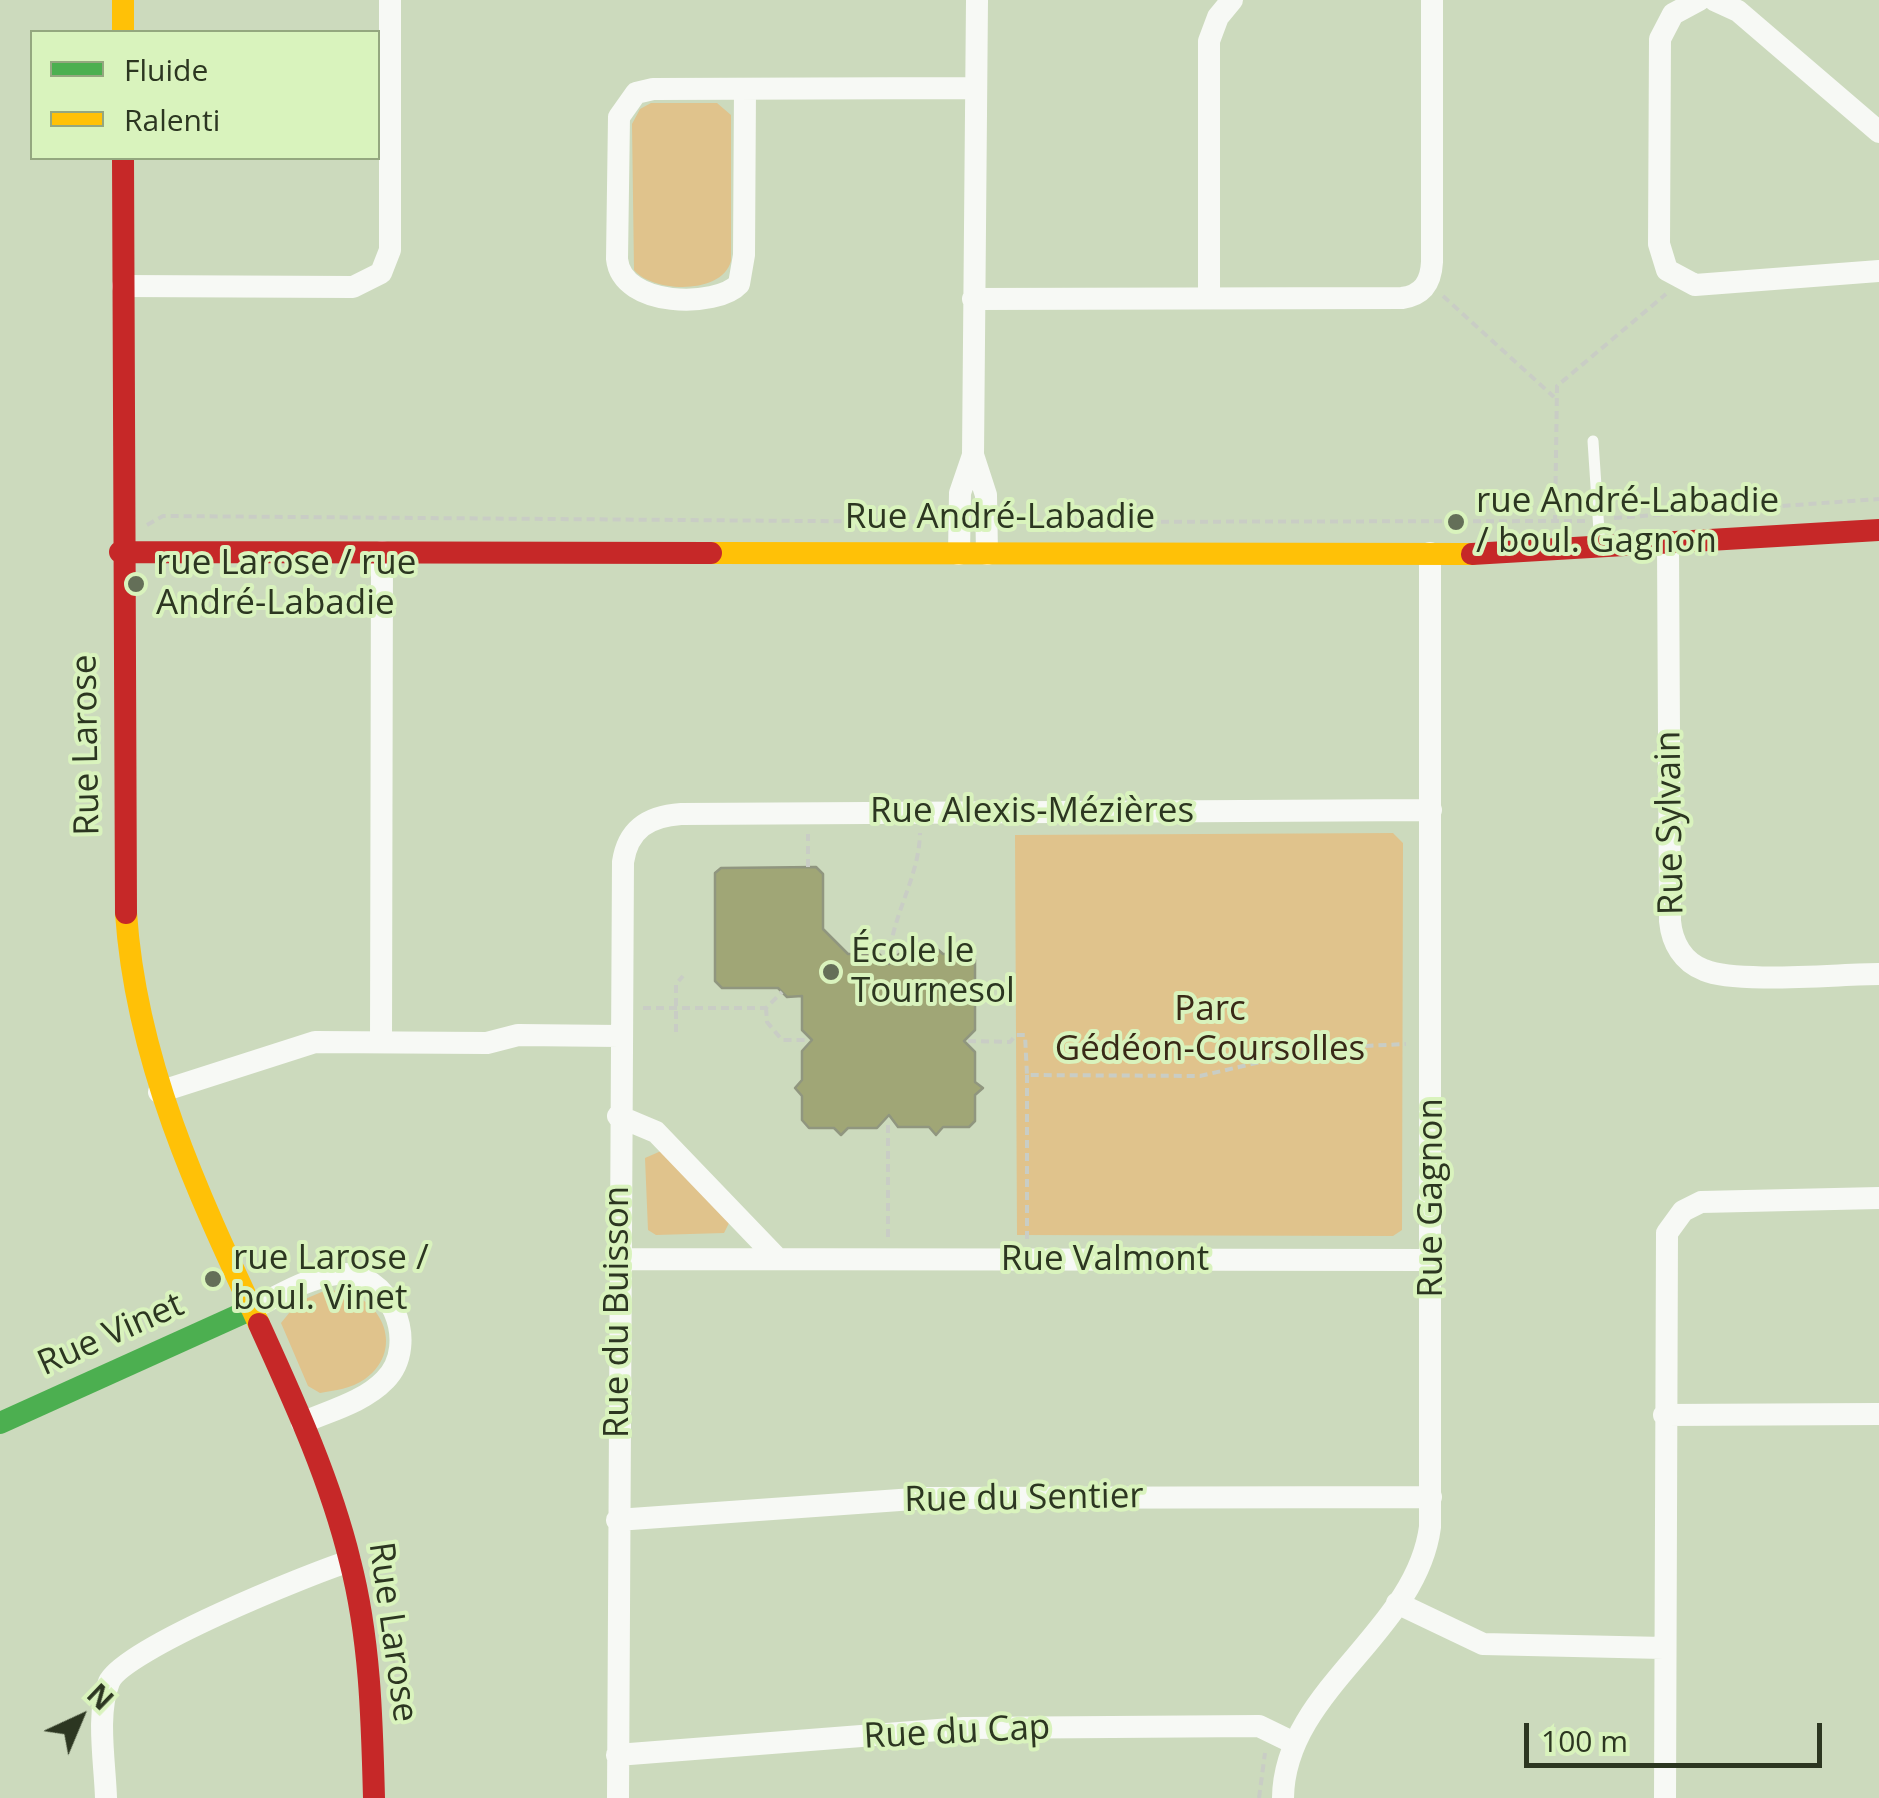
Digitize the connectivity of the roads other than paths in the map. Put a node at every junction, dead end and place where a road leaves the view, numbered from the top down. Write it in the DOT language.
graph roads {
  1 [pos="123,0"];
  2 [pos="390,0"];
  3 [pos="978,0"];
  4 [pos="1232,0"];
  5 [pos="1432,0"];
  6 [pos="1699,0"];
  7 [pos="1714,0"];
  8 [pos="123,30"];
  9 [pos="973,88"];
  10 [pos="745,90"];
  11 [pos="1879,132"];
  12 [pos="124,160"];
  13 [pos="1879,271"];
  14 [pos="123,286"];
  15 [pos="1209,297"];
  16 [pos="973,300"];
  17 [pos="1593,440"];
  18 [pos="973,455"];
  19 [pos="1879,530"];
  20 [pos="1668,546"];
  21 [pos="1600,550"];
  22 [pos="120,552"];
  23 [pos="382,552"];
  24 [pos="959,554"];
  25 [pos="987,554"];
  26 [pos="1430,554"];
  27 [pos="1432,810"];
  28 [pos="637,829"];
  29 [pos="1879,974"];
  30 [pos="620,1036"];
  31 [pos="381,1042"];
  32 [pos="159,1092"];
  33 [pos="618,1116"];
  34 [pos="1879,1198"];
  35 [pos="778,1259"];
  36 [pos="618,1260"];
  37 [pos="1432,1260"];
  38 [pos="250,1310"];
  39 [pos="1879,1414"];
  40 [pos="1664,1415"];
  41 [pos="0,1423"];
  42 [pos="302,1423"];
  43 [pos="1432,1497"];
  44 [pos="617,1520"];
  45 [pos="350,1561"];
  46 [pos="1397,1604"];
  47 [pos="1664,1648"];
  48 [pos="1294,1744"];
  49 [pos="617,1755"];
  50 [pos="106,1798"];
  51 [pos="374,1798"];
  52 [pos="618,1798"];
  53 [pos="1283,1798"];
  54 [pos="1665,1798"];
  1 -- 8 [label="street"];
  2 -- 14 [label="street"];
  3 -- 9 [label="street"];
  4 -- 15 [label="street"];
  5 -- 15 [label="street"];
  6 -- 13 [label="street"];
  7 -- 11 [label="street"];
  9 -- 10 [label="street"];
  9 -- 16 [label="street"];
  10 -- 10 [label="street"];
  12 -- 14 [label="street, Rue Larose"];
  14 -- 22 [label="street, Rue Larose"];
  15 -- 16 [label="street"];
  16 -- 18 [label="street"];
  17 -- 21 [label="lane"];
  18 -- 24 [label="street"];
  18 -- 25 [label="street"];
  19 -- 20 [label="street, Rue André-Labadie"];
  20 -- 21 [label="street, Rue André-Labadie"];
  20 -- 29 [label="street, Rue Sylvain"];
  21 -- 26 [label="street, Rue André-Labadie"];
  22 -- 23 [label="street, Rue André-Labadie"];
  22 -- 32 [label="street, Rue Larose"];
  23 -- 24 [label="street, Rue André-Labadie"];
  23 -- 31 [label="street"];
  24 -- 25 [label="street, Rue André-Labadie"];
  25 -- 26 [label="street, Rue André-Labadie"];
  26 -- 27 [label="street, Rue Gagnon"];
  27 -- 28 [label="street, Rue Alexis-Mézières"];
  27 -- 37 [label="street, Rue Gagnon"];
  28 -- 30 [label="street, Rue du Buisson"];
  30 -- 31 [label="street"];
  30 -- 33 [label="street, Rue du Buisson"];
  31 -- 32 [label="street"];
  32 -- 38 [label="street, Rue Larose"];
  33 -- 35 [label="street"];
  33 -- 36 [label="street, Rue du Buisson"];
  34 -- 40 [label="street"];
  35 -- 36 [label="street, Rue Valmont"];
  35 -- 37 [label="street, Rue Valmont"];
  36 -- 44 [label="street, Rue du Buisson"];
  37 -- 43 [label="street, Rue Gagnon"];
  38 -- 41 [label="street, Rue Vinet"];
  38 -- 42 [label="street, Rue Larose"];
  38 -- 42 [label="street"];
  39 -- 40 [label="street"];
  40 -- 47 [label="street"];
  42 -- 45 [label="street, Rue Larose"];
  43 -- 44 [label="street, Rue du Sentier"];
  43 -- 46 [label="street, Rue Gagnon"];
  44 -- 49 [label="street, Rue du Buisson"];
  45 -- 50 [label="street"];
  45 -- 51 [label="street, Rue Larose"];
  46 -- 47 [label="street"];
  46 -- 48 [label="street, Rue Gagnon"];
  47 -- 54 [label="street"];
  48 -- 49 [label="street, Rue du Cap"];
  48 -- 53 [label="street, Rue Gagnon"];
  49 -- 52 [label="street, Rue du Buisson"];
}
